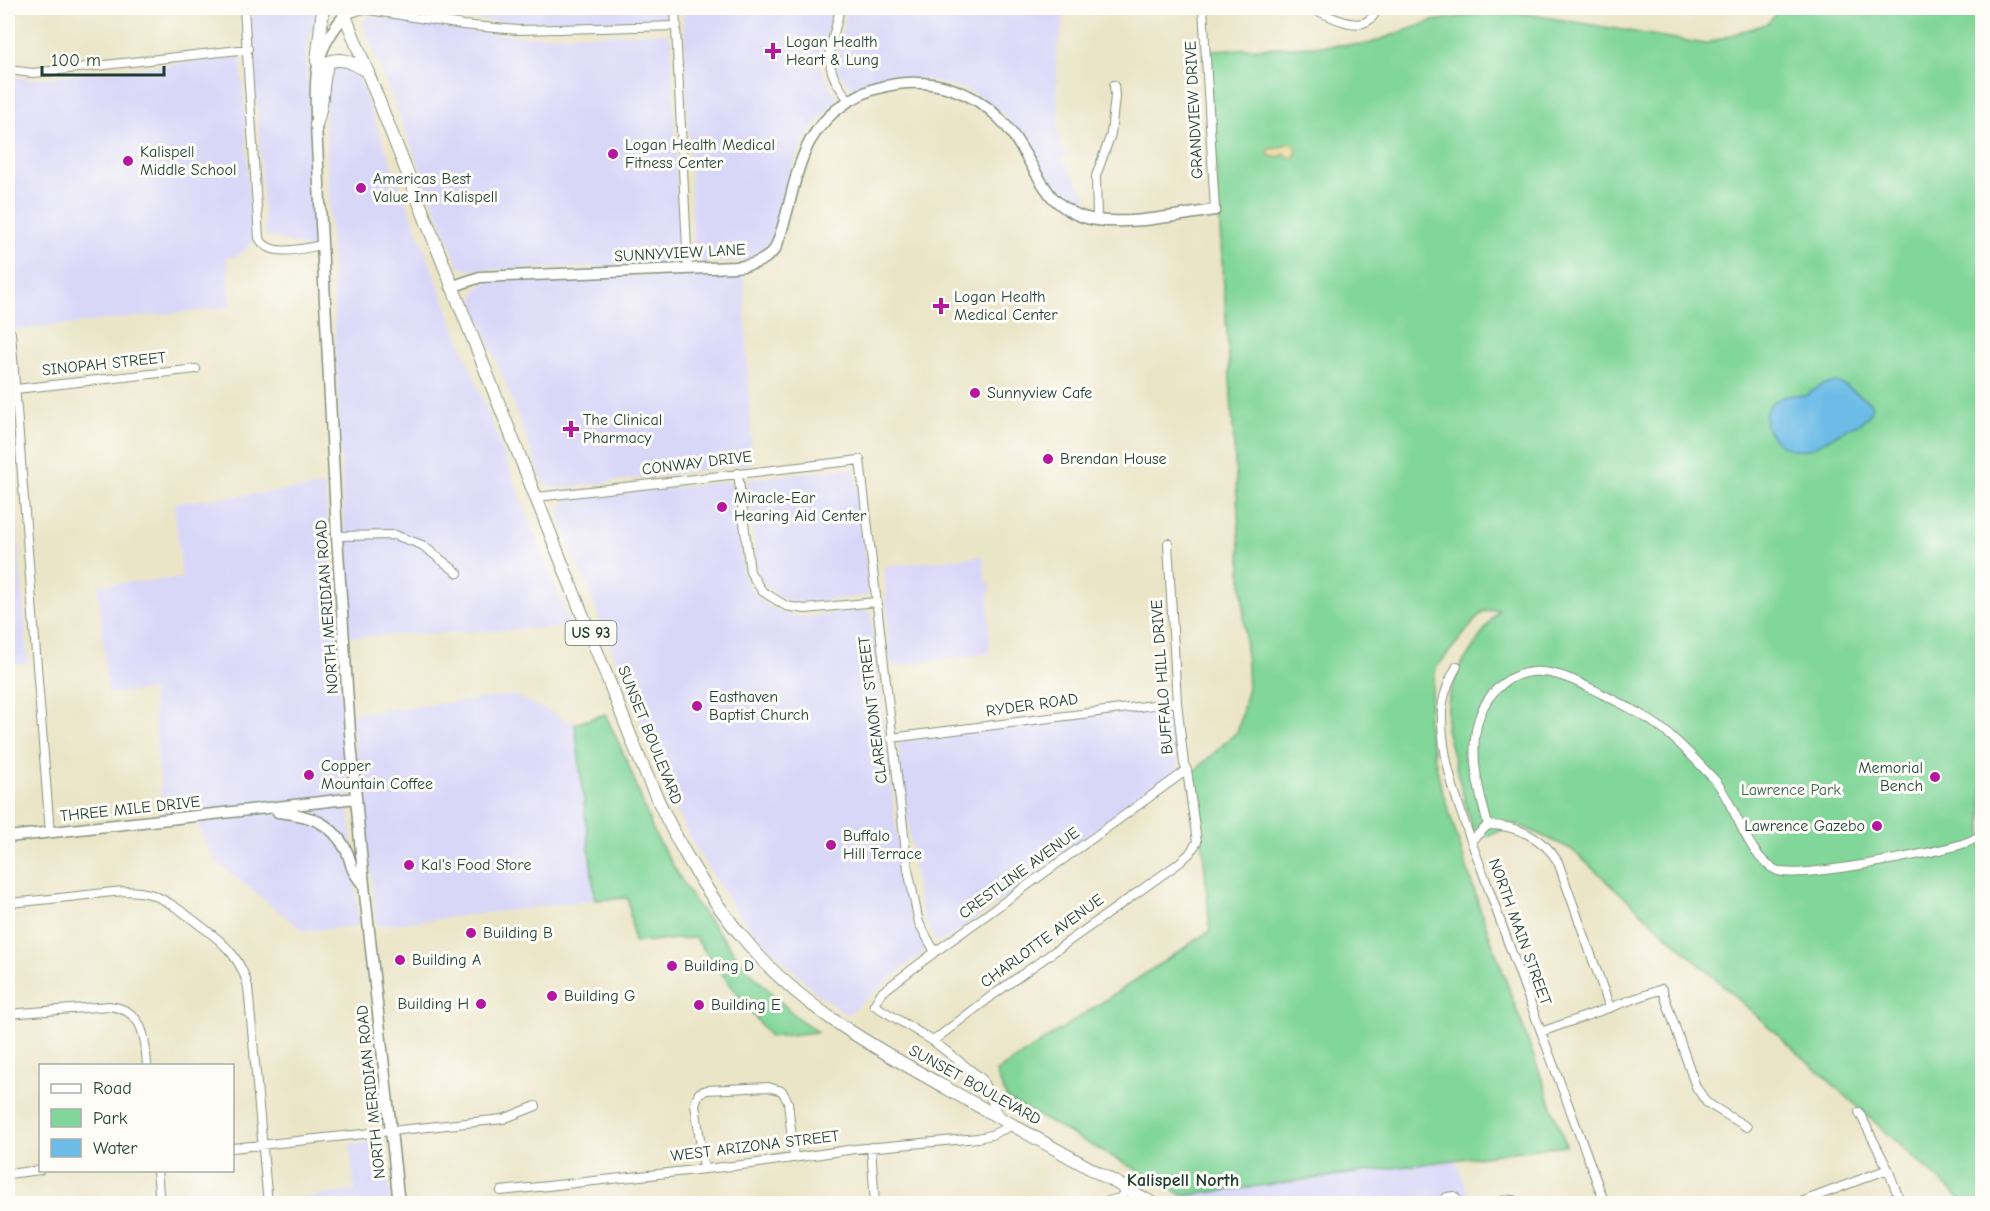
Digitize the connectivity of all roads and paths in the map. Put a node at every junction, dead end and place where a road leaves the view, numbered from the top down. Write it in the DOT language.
graph roads {
  1 [pos="244,8"];
  2 [pos="323,8"];
  3 [pos="675,8"];
  4 [pos="840,8"];
  5 [pos="1203,8"];
  6 [pos="1311,8"];
  7 [pos="1377,8"];
  8 [pos="344,11"];
  9 [pos="677,26"];
  10 [pos="248,49"];
  11 [pos="317,61"];
  12 [pos="8,70"];
  13 [pos="368,72"];
  14 [pos="1114,84"];
  15 [pos="849,100"];
  16 [pos="316,125"];
  17 [pos="1215,210"];
  18 [pos="1097,220"];
  19 [pos="322,245"];
  20 [pos="688,269"];
  21 [pos="451,287"];
  22 [pos="11,333"];
  23 [pos="196,369"];
  24 [pos="16,388"];
  25 [pos="860,460"];
  26 [pos="738,473"];
  27 [pos="537,497"];
  28 [pos="338,536"];
  29 [pos="1168,543"];
  30 [pos="458,573"];
  31 [pos="876,602"];
  32 [pos="1457,666"];
  33 [pos="1177,702"];
  34 [pos="891,738"];
  35 [pos="1187,771"];
  36 [pos="356,798"];
  37 [pos="256,810"];
  38 [pos="1488,825"];
  39 [pos="50,833"];
  40 [pos="1983,835"];
  41 [pos="8,837"];
  42 [pos="1471,841"];
  43 [pos="1171,868"];
  44 [pos="364,885"];
  45 [pos="8,903"];
  46 [pos="935,952"];
  47 [pos="1610,1008"];
  48 [pos="8,1014"];
  49 [pos="1541,1032"];
  50 [pos="933,1041"];
  51 [pos="147,1064"];
  52 [pos="536,1106"];
  53 [pos="1859,1112"];
  54 [pos="1006,1123"];
  55 [pos="1748,1127"];
  56 [pos="390,1131"];
  57 [pos="263,1144"];
  58 [pos="870,1147"];
  59 [pos="234,1148"];
  60 [pos="794,1158"];
  61 [pos="1888,1168"];
  62 [pos="704,1169"];
  63 [pos="39,1170"];
  64 [pos="157,1172"];
  65 [pos="8,1174"];
  66 [pos="1127,1188"];
  67 [pos="501,1191"];
  68 [pos="160,1203"];
  69 [pos="268,1203"];
  70 [pos="399,1203"];
  71 [pos="875,1203"];
  72 [pos="1095,1203"];
  73 [pos="1154,1203"];
  74 [pos="1370,1203"];
  75 [pos="1390,1203"];
  76 [pos="1439,1203"];
  77 [pos="1460,1203"];
  78 [pos="1491,1203"];
  79 [pos="1521,1203"];
  80 [pos="1605,1203"];
  81 [pos="1796,1203"];
  82 [pos="1900,1203"];
  1 -- 10 [label="street"];
  2 -- 11 [label="main road"];
  3 -- 9 [label="street"];
  4 -- 15 [label="street"];
  5 -- 17 [label="street, GRANDVIEW DRIVE"];
  6 -- 7 [label="street"];
  8 -- 9 [label="street"];
  8 -- 11 [label="main road, NORTH MERIDIAN ROAD"];
  8 -- 13 [label="main road, SUNSET BOULEVARD / US 93"];
  9 -- 20 [label="street"];
  10 -- 12 [label="street"];
  10 -- 19 [label="street"];
  11 -- 16 [label="main road, NORTH MERIDIAN ROAD"];
  13 -- 16 [label="main road"];
  13 -- 21 [label="main road, SUNSET BOULEVARD / US 93"];
  14 -- 18 [label="street"];
  15 -- 18 [label="main road, SUNNYVIEW LANE"];
  15 -- 20 [label="main road, SUNNYVIEW LANE"];
  16 -- 19 [label="main road, NORTH MERIDIAN ROAD"];
  17 -- 18 [label="main road, SUNNYVIEW LANE"];
  19 -- 28 [label="main road, NORTH MERIDIAN ROAD"];
  20 -- 21 [label="main road, SUNNYVIEW LANE"];
  21 -- 27 [label="main road, SUNSET BOULEVARD / US 93"];
  22 -- 24 [label="street"];
  23 -- 24 [label="street, SINOPAH STREET"];
  24 -- 39 [label="street"];
  25 -- 26 [label="street, CONWAY DRIVE"];
  25 -- 31 [label="street, CLAREMONT STREET"];
  26 -- 27 [label="street, CONWAY DRIVE"];
  26 -- 31 [label="street"];
  27 -- 54 [label="main road, SUNSET BOULEVARD / US 93"];
  28 -- 30 [label="street"];
  28 -- 36 [label="main road, NORTH MERIDIAN ROAD"];
  29 -- 33 [label="street, BUFFALO HILL DRIVE"];
  31 -- 34 [label="street, CLAREMONT STREET"];
  32 -- 42 [label="street, NORTH MAIN STREET"];
  33 -- 34 [label="street, RYDER ROAD"];
  33 -- 35 [label="street, BUFFALO HILL DRIVE"];
  34 -- 46 [label="street, CLAREMONT STREET"];
  35 -- 43 [label="street, BUFFALO HILL DRIVE"];
  35 -- 46 [label="street, CRESTLINE AVENUE"];
  36 -- 37 [label="main road, THREE MILE DRIVE"];
  36 -- 44 [label="main road, NORTH MERIDIAN ROAD"];
  37 -- 39 [label="main road, THREE MILE DRIVE"];
  37 -- 44 [label="main road, THREE MILE DRIVE"];
  38 -- 40 [label="street"];
  38 -- 42 [label="street"];
  38 -- 47 [label="street"];
  39 -- 41 [label="main road, THREE MILE DRIVE"];
  42 -- 49 [label="street, NORTH MAIN STREET"];
  43 -- 50 [label="street, CHARLOTTE AVENUE"];
  44 -- 56 [label="main road, NORTH MERIDIAN ROAD"];
  45 -- 57 [label="street"];
  46 -- 50 [label="street, CRESTLINE AVENUE"];
  47 -- 49 [label="street"];
  47 -- 55 [label="street"];
  48 -- 51 [label="street"];
  49 -- 80 [label="street, NORTH MAIN STREET"];
  50 -- 54 [label="street"];
  52 -- 56 [label="street"];
  53 -- 61 [label="street"];
  54 -- 58 [label="street, WEST ARIZONA STREET"];
  54 -- 66 [label="main road, SUNSET BOULEVARD / US 93"];
  56 -- 57 [label="street"];
  56 -- 70 [label="main road, NORTH MERIDIAN ROAD"];
  57 -- 59 [label="street"];
  57 -- 69 [label="street"];
  58 -- 60 [label="street, WEST ARIZONA STREET"];
  58 -- 71 [label="street"];
  60 -- 62 [label="street, WEST ARIZONA STREET"];
  60 -- 62 [label="street"];
  61 -- 81 [label="street"];
  61 -- 82 [label="street"];
  62 -- 67 [label="street, WEST ARIZONA STREET"];
  63 -- 65 [label="street"];
  64 -- 68 [label="street"];
  66 -- 72 [label="street"];
  66 -- 73 [label="main road, SUNSET BOULEVARD / US 93"];
  74 -- 75 [label="street"];
  76 -- 77 [label="street"];
  78 -- 79 [label="street"];
}
